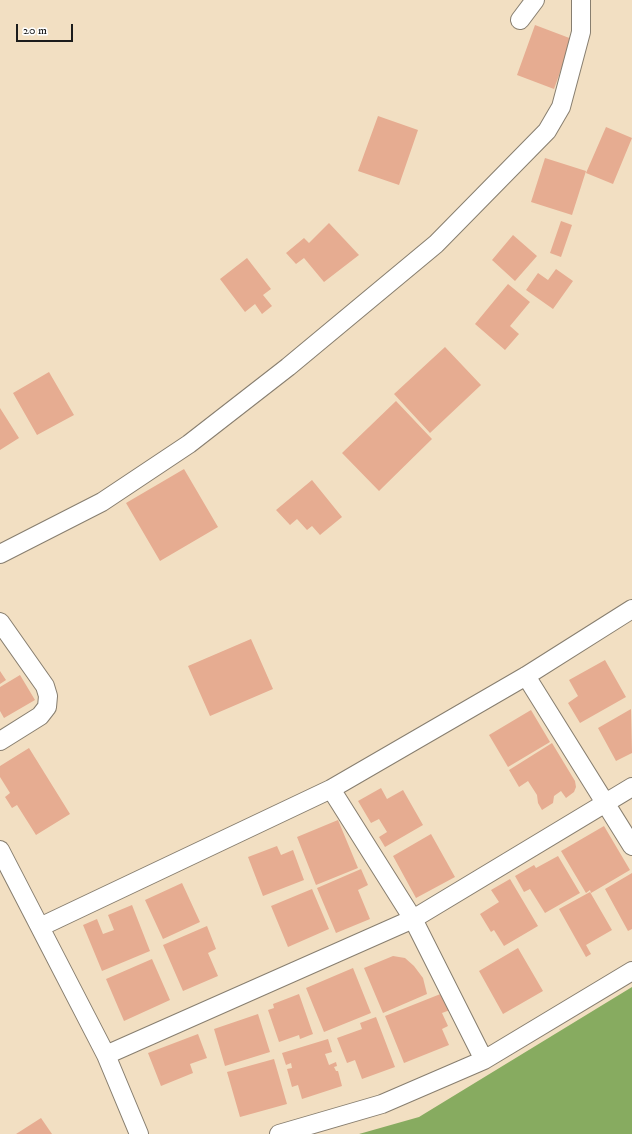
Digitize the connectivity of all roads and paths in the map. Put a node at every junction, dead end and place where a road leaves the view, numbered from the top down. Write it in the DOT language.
graph roads {
  1 [pos="535,0"];
  2 [pos="581,0"];
  3 [pos="520,20"];
  4 [pos="0,554"];
  5 [pos="632,609"];
  6 [pos="0,622"];
  7 [pos="526,676"];
  8 [pos="0,741"];
  9 [pos="632,787"];
  10 [pos="331,789"];
  11 [pos="606,803"];
  12 [pos="632,846"];
  13 [pos="0,850"];
  14 [pos="413,919"];
  15 [pos="40,927"];
  16 [pos="632,971"];
  17 [pos="106,1055"];
  18 [pos="484,1060"];
  19 [pos="139,1134"];
  20 [pos="279,1134"];
  1 -- 3 [label="street"];
  2 -- 4 [label="street"];
  5 -- 7 [label="street"];
  6 -- 8 [label="street"];
  7 -- 10 [label="street"];
  7 -- 11 [label="street"];
  9 -- 11 [label="street"];
  10 -- 14 [label="street"];
  10 -- 15 [label="street"];
  11 -- 12 [label="street"];
  11 -- 14 [label="street"];
  13 -- 15 [label="street"];
  14 -- 17 [label="street"];
  14 -- 18 [label="street"];
  15 -- 17 [label="street"];
  16 -- 18 [label="street"];
  17 -- 19 [label="street"];
  18 -- 20 [label="street"];
}
